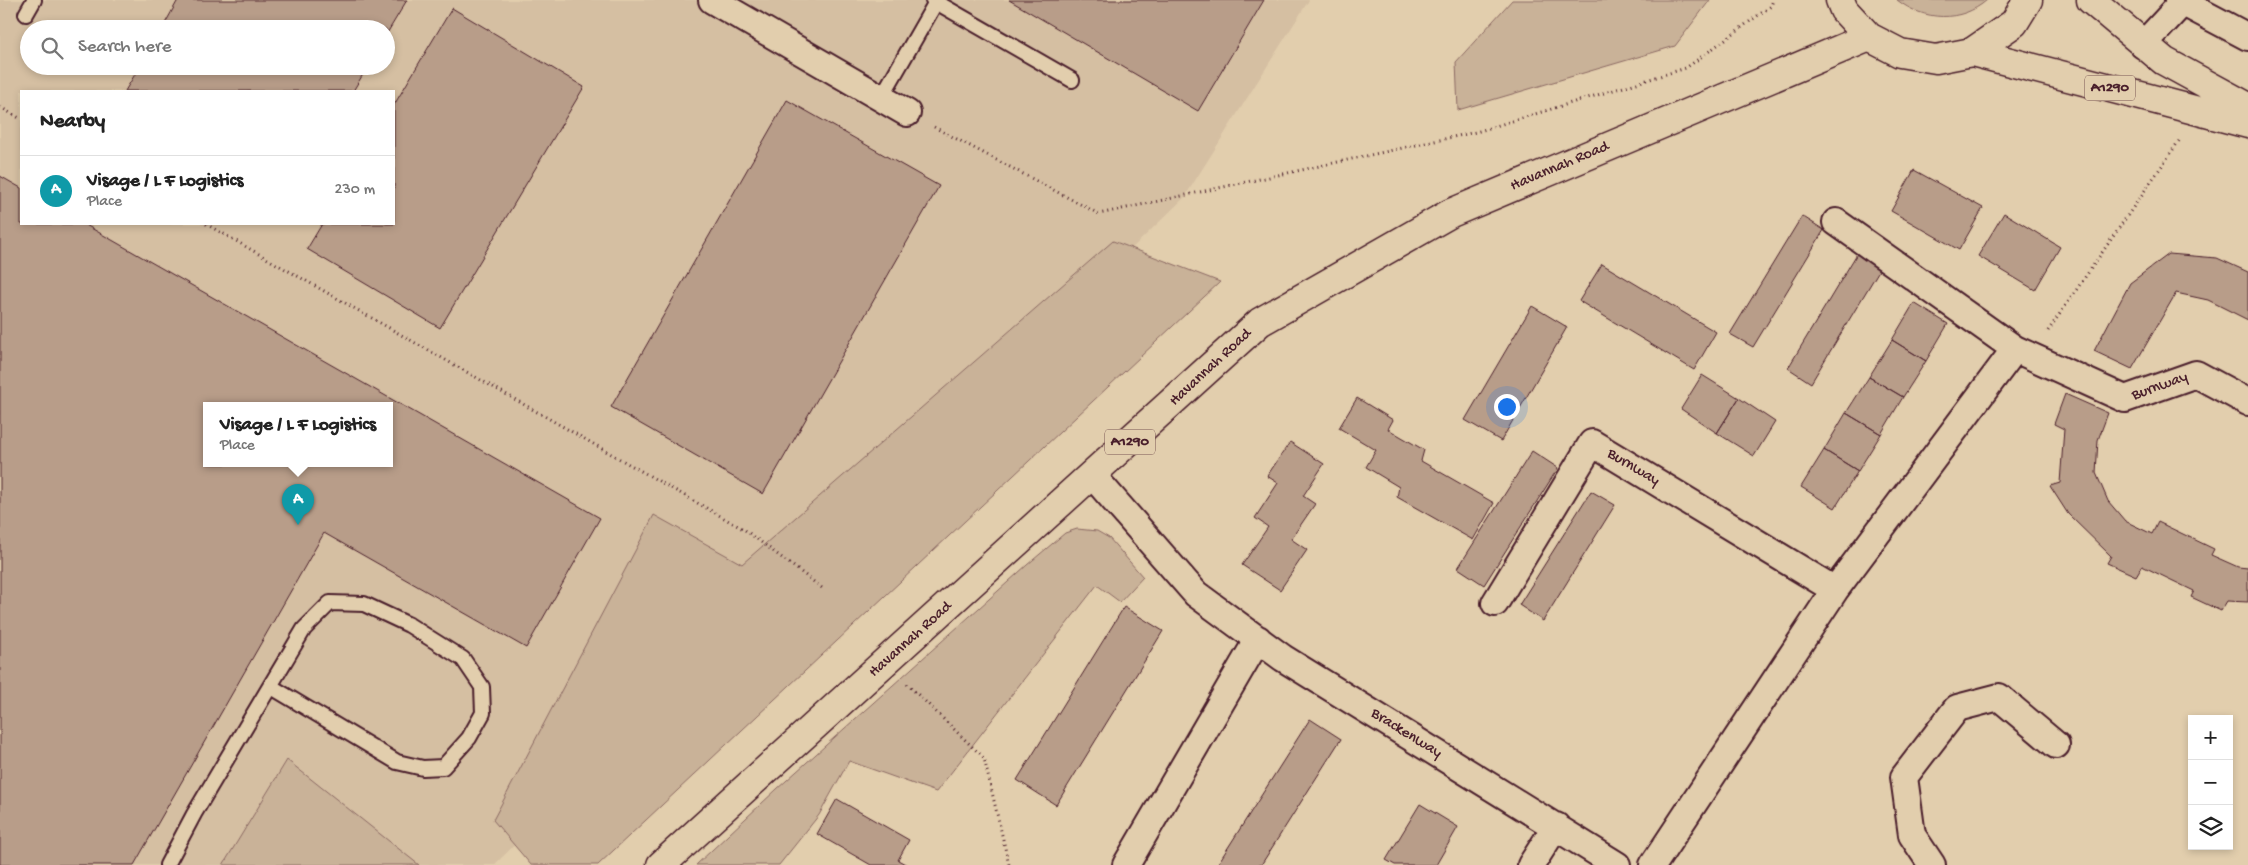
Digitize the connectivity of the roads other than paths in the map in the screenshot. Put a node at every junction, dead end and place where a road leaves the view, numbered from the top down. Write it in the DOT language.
graph roads {
  1 [pos="34,0"];
  2 [pos="712,0"];
  3 [pos="1840,0"];
  4 [pos="2028,0"];
  5 [pos="2092,0"];
  6 [pos="934,1"];
  7 [pos="2180,1"];
  8 [pos="26,14"];
  9 [pos="1869,37"];
  10 [pos="2248,37"];
  11 [pos="2143,45"];
  12 [pos="1972,52"];
  13 [pos="1072,80"];
  14 [pos="881,98"];
  15 [pos="2248,106"];
  16 [pos="907,113"];
  17 [pos="2248,124"];
  18 [pos="1836,222"];
  19 [pos="2023,353"];
  20 [pos="2248,402"];
  21 [pos="1093,476"];
  22 [pos="1835,590"];
  23 [pos="1495,603"];
  24 [pos="1258,639"];
  25 [pos="270,686"];
  26 [pos="2056,745"];
  27 [pos="1556,826"];
  28 [pos="166,865"];
  29 [pos="661,865"];
  30 [pos="1126,865"];
  31 [pos="1531,865"];
  32 [pos="1617,865"];
  33 [pos="1653,865"];
  34 [pos="1932,865"];
  1 -- 8 [label="lane"];
  2 -- 14 [label="street"];
  3 -- 9 [label="main road, A1290"];
  4 -- 12 [label="main road, A1290"];
  5 -- 11 [label="main road"];
  6 -- 13 [label="lane"];
  6 -- 14 [label="lane"];
  7 -- 10 [label="street"];
  7 -- 11 [label="street"];
  9 -- 12 [label="main road, A1290"];
  9 -- 21 [label="main road, Havannah Road / A1290"];
  11 -- 15 [label="main road"];
  12 -- 17 [label="main road, A1290"];
  14 -- 16 [label="street"];
  18 -- 19 [label="street, Burnway"];
  19 -- 20 [label="street, Burnway"];
  19 -- 22 [label="street"];
  21 -- 24 [label="street, Brackenway"];
  21 -- 29 [label="main road, Havannah Road / A1290"];
  22 -- 23 [label="street, Burnway"];
  22 -- 33 [label="street"];
  24 -- 27 [label="street, Brackenway"];
  24 -- 30 [label="street"];
  25 -- 25 [label="lane"];
  25 -- 28 [label="lane"];
  26 -- 34 [label="street"];
  27 -- 31 [label="street"];
  27 -- 32 [label="street, Brackenway"];
}
